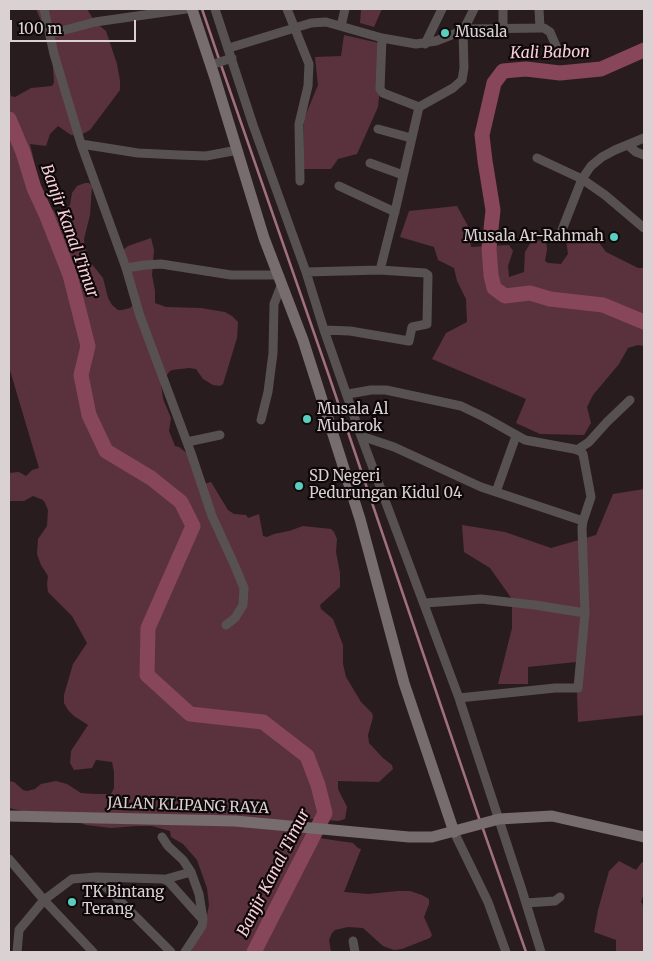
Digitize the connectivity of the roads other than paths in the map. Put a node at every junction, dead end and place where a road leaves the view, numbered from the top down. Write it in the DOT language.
graph roads {
  1 [pos="44,9"];
  2 [pos="186,9"];
  3 [pos="192,9"];
  4 [pos="215,9"];
  5 [pos="287,9"];
  6 [pos="345,9"];
  7 [pos="442,9"];
  8 [pos="474,9"];
  9 [pos="504,9"];
  10 [pos="539,9"];
  11 [pos="341,26"];
  12 [pos="294,28"];
  13 [pos="503,28"];
  14 [pos="540,28"];
  15 [pos="464,30"];
  16 [pos="50,34"];
  17 [pos="382,38"];
  18 [pos="425,44"];
  19 [pos="229,48"];
  20 [pos="559,54"];
  21 [pos="221,62"];
  22 [pos="419,108"];
  23 [pos="378,129"];
  24 [pos="411,138"];
  25 [pos="644,138"];
  26 [pos="81,144"];
  27 [pos="628,145"];
  28 [pos="238,150"];
  29 [pos="644,155"];
  30 [pos="537,158"];
  31 [pos="370,163"];
  32 [pos="403,175"];
  33 [pos="582,179"];
  34 [pos="300,181"];
  35 [pos="339,186"];
  36 [pos="395,212"];
  37 [pos="644,228"];
  38 [pos="560,235"];
  39 [pos="126,268"];
  40 [pos="380,270"];
  41 [pos="306,272"];
  42 [pos="277,275"];
  43 [pos="281,286"];
  44 [pos="324,330"];
  45 [pos="348,394"];
  46 [pos="630,400"];
  47 [pos="261,420"];
  48 [pos="220,435"];
  49 [pos="361,436"];
  50 [pos="516,436"];
  51 [pos="187,442"];
  52 [pos="577,450"];
  53 [pos="496,492"];
  54 [pos="583,521"];
  55 [pos="425,603"];
  56 [pos="585,612"];
  57 [pos="226,625"];
  58 [pos="459,698"];
  59 [pos="9,816"];
  60 [pos="496,820"];
  61 [pos="459,831"];
  62 [pos="162,837"];
  63 [pos="644,837"];
  64 [pos="9,859"];
  65 [pos="191,872"];
  66 [pos="96,877"];
  67 [pos="166,879"];
  68 [pos="560,897"];
  69 [pos="44,900"];
  70 [pos="526,903"];
  71 [pos="203,921"];
  72 [pos="353,941"];
  73 [pos="18,952"];
  74 [pos="93,952"];
  75 [pos="172,952"];
  76 [pos="185,952"];
  77 [pos="356,952"];
  78 [pos="506,952"];
  79 [pos="541,952"];
  1 -- 16 [label="street"];
  2 -- 16 [label="street"];
  3 -- 21 [label="street"];
  4 -- 19 [label="street"];
  5 -- 12 [label="street"];
  6 -- 11 [label="street"];
  7 -- 18 [label="street"];
  8 -- 15 [label="street"];
  9 -- 13 [label="street"];
  10 -- 14 [label="street"];
  11 -- 12 [label="street"];
  11 -- 17 [label="street"];
  12 -- 19 [label="street"];
  12 -- 34 [label="street"];
  13 -- 14 [label="street"];
  13 -- 15 [label="street"];
  14 -- 20 [label="street"];
  15 -- 18 [label="street"];
  15 -- 22 [label="street"];
  16 -- 26 [label="street"];
  17 -- 18 [label="street"];
  17 -- 22 [label="street"];
  19 -- 21 [label="street"];
  21 -- 28 [label="street"];
  21 -- 41 [label="street"];
  22 -- 24 [label="street"];
  23 -- 24 [label="street"];
  24 -- 32 [label="street"];
  25 -- 27 [label="street"];
  26 -- 28 [label="street"];
  26 -- 39 [label="street"];
  27 -- 29 [label="street"];
  27 -- 33 [label="street"];
  28 -- 42 [label="street"];
  30 -- 33 [label="street"];
  31 -- 32 [label="street"];
  32 -- 36 [label="street"];
  33 -- 37 [label="street"];
  33 -- 38 [label="street"];
  35 -- 36 [label="street"];
  36 -- 40 [label="street"];
  39 -- 42 [label="street"];
  39 -- 51 [label="street"];
  40 -- 41 [label="street"];
  40 -- 44 [label="street"];
  41 -- 44 [label="street"];
  42 -- 43 [label="street"];
  43 -- 47 [label="street"];
  43 -- 61 [label="street"];
  44 -- 45 [label="street"];
  45 -- 49 [label="street"];
  45 -- 50 [label="street"];
  46 -- 52 [label="street"];
  48 -- 51 [label="street"];
  49 -- 53 [label="street"];
  49 -- 55 [label="street"];
  50 -- 52 [label="street"];
  50 -- 53 [label="street"];
  51 -- 57 [label="street"];
  52 -- 54 [label="street"];
  53 -- 54 [label="street"];
  54 -- 56 [label="street"];
  55 -- 56 [label="street"];
  55 -- 58 [label="street"];
  56 -- 58 [label="street"];
  58 -- 60 [label="street"];
  59 -- 61 [label="street, JALAN KLIPANG RAYA"];
  60 -- 61 [label="street, JALAN KLIPANG RAYA"];
  60 -- 63 [label="street, JALAN KLIPANG RAYA"];
  60 -- 70 [label="street"];
  61 -- 78 [label="street"];
  62 -- 65 [label="street"];
  64 -- 69 [label="street"];
  65 -- 67 [label="street"];
  65 -- 71 [label="street"];
  66 -- 67 [label="street"];
  66 -- 69 [label="street"];
  66 -- 75 [label="street"];
  67 -- 71 [label="street"];
  68 -- 70 [label="street"];
  69 -- 73 [label="street"];
  69 -- 74 [label="street"];
  70 -- 79 [label="street"];
  71 -- 76 [label="street"];
  72 -- 77 [label="street"];
}
